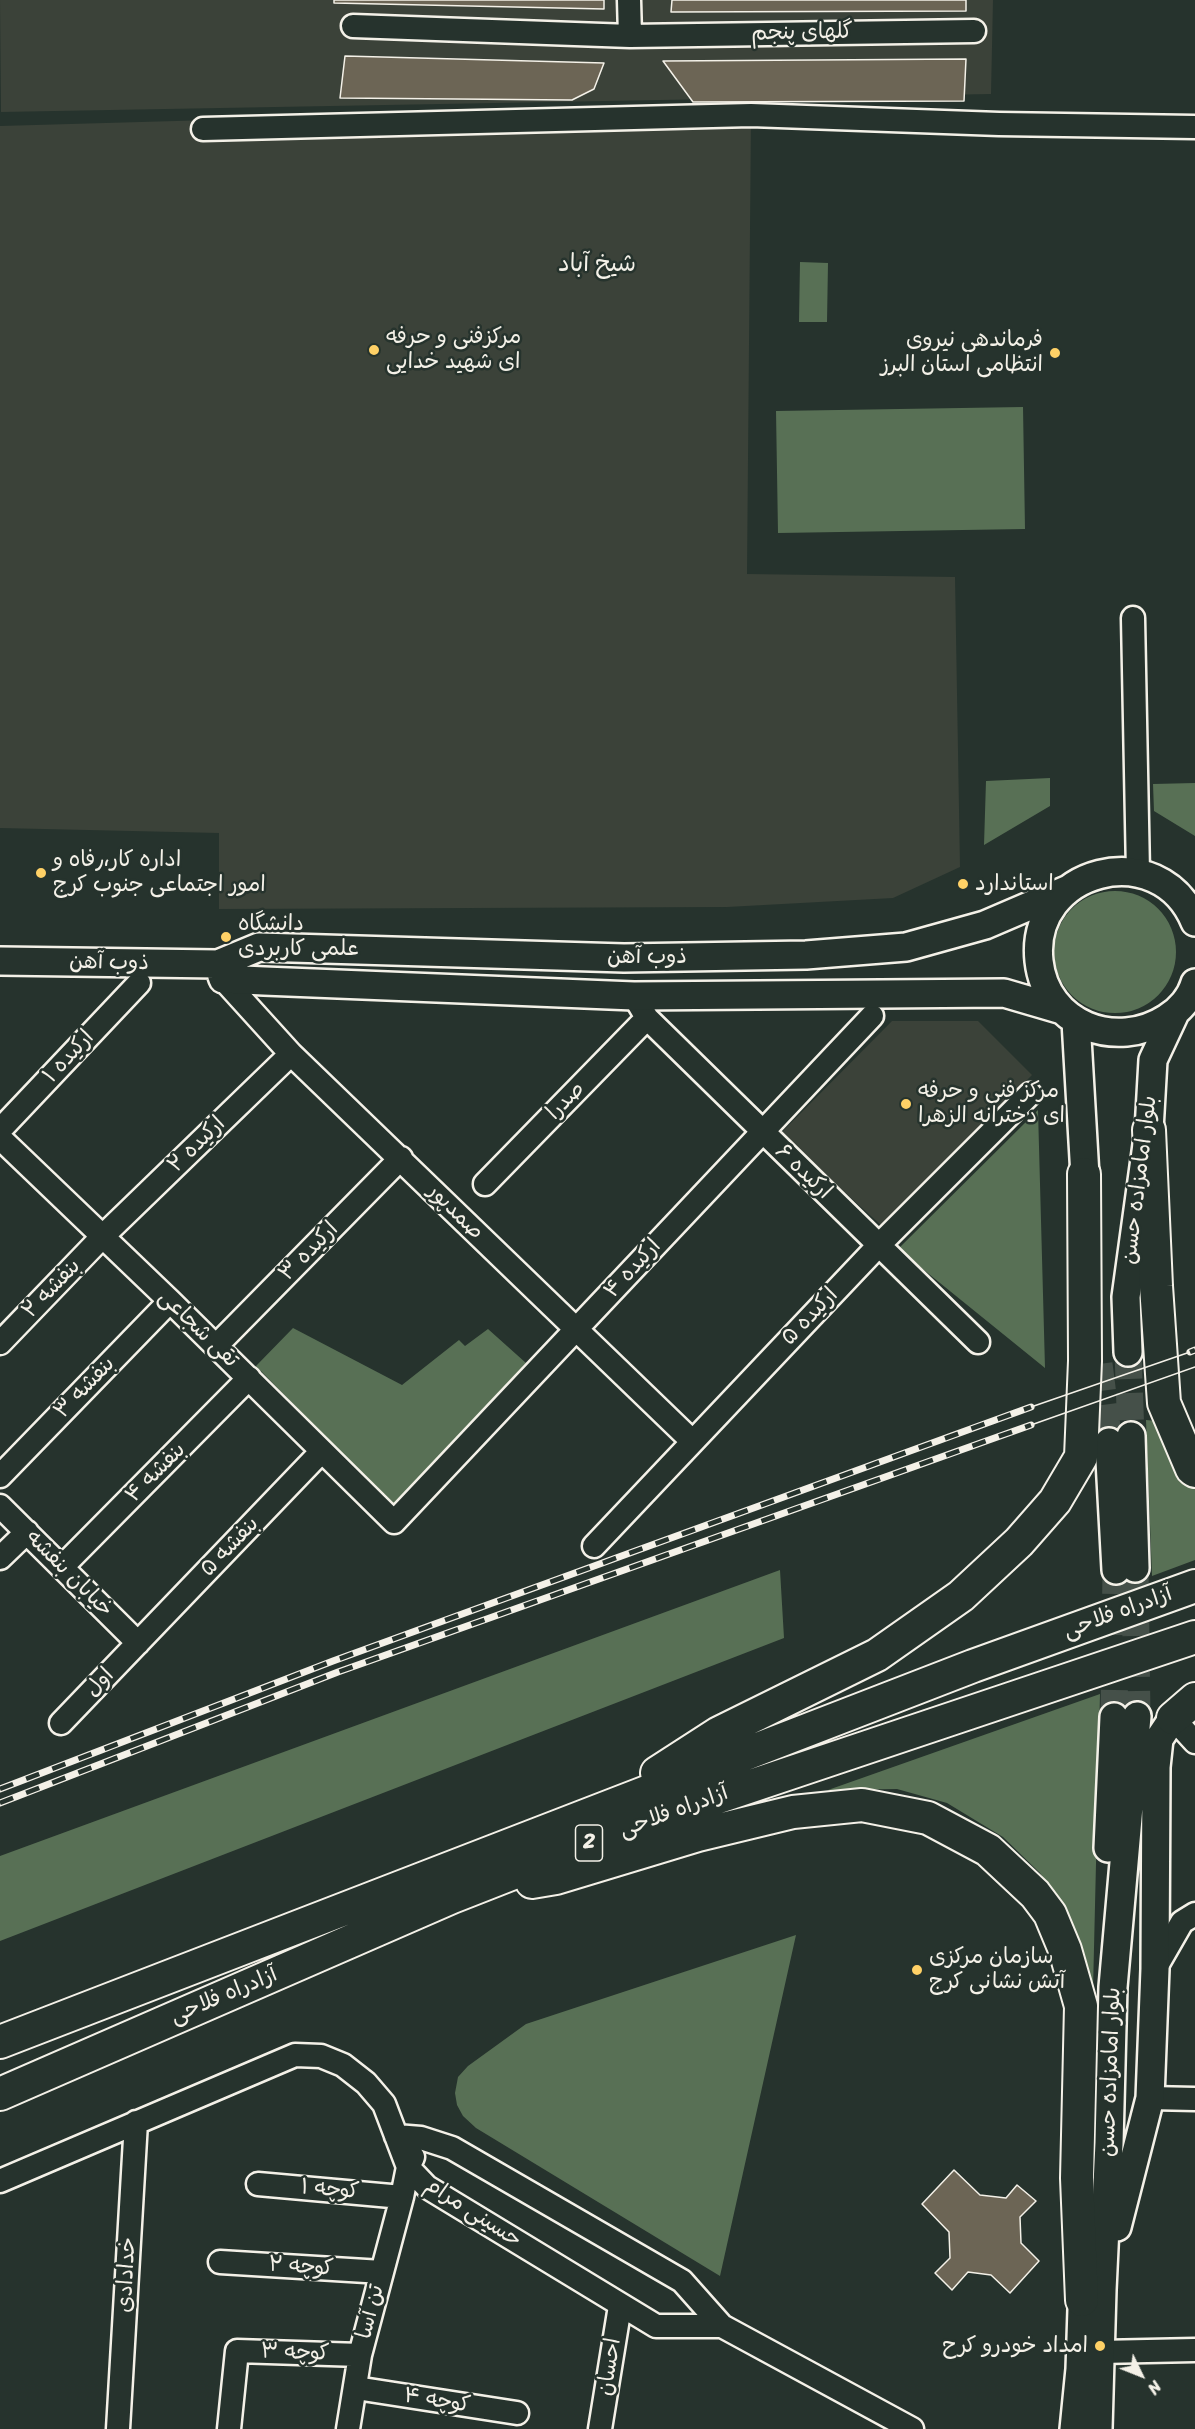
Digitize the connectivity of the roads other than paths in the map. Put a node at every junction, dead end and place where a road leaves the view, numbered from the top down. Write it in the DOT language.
graph roads {
  1 [pos="629,0"];
  2 [pos="354,26"];
  3 [pos="974,31"];
  4 [pos="630,36"];
  5 [pos="1195,127"];
  6 [pos="203,129"];
  7 [pos="1133,618"];
  8 [pos="1138,873"];
  9 [pos="1069,889"];
  10 [pos="1182,890"];
  11 [pos="1195,922"];
  12 [pos="624,958"];
  13 [pos="0,961"];
  14 [pos="221,971"];
  15 [pos="138,983"];
  16 [pos="1194,987"];
  17 [pos="641,1007"];
  18 [pos="1175,1013"];
  19 [pos="1069,1015"];
  20 [pos="872,1016"];
  21 [pos="291,1054"];
  22 [pos="1030,1094"];
  23 [pos="0,1130"];
  24 [pos="1149,1130"];
  25 [pos="762,1132"];
  26 [pos="0,1138"];
  27 [pos="401,1158"];
  28 [pos="1084,1174"];
  29 [pos="485,1184"];
  30 [pos="103,1236"];
  31 [pos="879,1245"];
  32 [pos="170,1301"];
  33 [pos="575,1330"];
  34 [pos="978,1342"];
  35 [pos="0,1343"];
  36 [pos="216,1346"];
  37 [pos="1128,1352"];
  38 [pos="1099,1364"];
  39 [pos="249,1378"];
  40 [pos="1120,1439"];
  41 [pos="692,1441"];
  42 [pos="322,1451"];
  43 [pos="1195,1471"];
  44 [pos="0,1476"];
  45 [pos="0,1506"];
  46 [pos="394,1522"];
  47 [pos="27,1532"];
  48 [pos="594,1546"];
  49 [pos="0,1558"];
  50 [pos="62,1567"];
  51 [pos="1126,1569"];
  52 [pos="1195,1586"];
  53 [pos="1195,1637"];
  54 [pos="138,1643"];
  55 [pos="1184,1708"];
  56 [pos="61,1723"];
  57 [pos="1195,1742"];
  58 [pos="606,1807"];
  59 [pos="452,1897"];
  60 [pos="1195,1914"];
  61 [pos="1155,1969"];
  62 [pos="0,2042"];
  63 [pos="0,2094"];
  64 [pos="1150,2098"];
  65 [pos="1195,2099"];
  66 [pos="136,2122"];
  67 [pos="396,2136"];
  68 [pos="421,2138"];
  69 [pos="408,2167"];
  70 [pos="0,2181"];
  71 [pos="258,2184"];
  72 [pos="402,2197"];
  73 [pos="220,2262"];
  74 [pos="1104,2269"];
  75 [pos="382,2272"];
  76 [pos="1082,2300"];
  77 [pos="620,2306"];
  78 [pos="722,2326"];
  79 [pos="1195,2350"];
  80 [pos="1100,2352"];
  81 [pos="360,2355"];
  82 [pos="356,2388"];
  83 [pos="517,2413"];
  84 [pos="118,2429"];
  85 [pos="229,2429"];
  86 [pos="348,2429"];
  87 [pos="600,2429"];
  88 [pos="912,2429"];
  89 [pos="1074,2429"];
  90 [pos="1098,2429"];
  1 -- 4 [label="street"];
  2 -- 4 [label="street, گلهای پنجم"];
  3 -- 4 [label="street, گلهای پنجم"];
  5 -- 6 [label="street"];
  7 -- 8 [label="street"];
  8 -- 9 [label="main road"];
  8 -- 10 [label="main road"];
  9 -- 12 [label="main road, ذوب آهن"];
  9 -- 19 [label="main road"];
  10 -- 11 [label="main road"];
  12 -- 14 [label="main road, ذوب آهن"];
  12 -- 17 [label="main road"];
  13 -- 14 [label="main road, ذوب آهن"];
  14 -- 17 [label="main road, ذوب آهن"];
  14 -- 21 [label="street, صمدپور"];
  15 -- 23 [label="street, ارکیده ۱"];
  16 -- 18 [label="main road"];
  17 -- 19 [label="main road, ذوب آهن"];
  17 -- 25 [label="street, ارکیده ۶"];
  17 -- 29 [label="street, صدرا"];
  18 -- 19 [label="main road, ذوب آهن"];
  18 -- 24 [label="main road, بلوار امامزاده حسن"];
  19 -- 28 [label="main road, بلوار امامزاده حسن"];
  20 -- 25 [label="street, ارکیده ۴"];
  21 -- 27 [label="street, صمدپور"];
  21 -- 30 [label="street, ارکیده ۲"];
  22 -- 31 [label="street, ارکیده ۵"];
  24 -- 37 [label="main road, بلوار امامزاده حسن"];
  24 -- 43 [label="highway"];
  25 -- 31 [label="street, ارکیده ۶"];
  25 -- 33 [label="street, ارکیده ۴"];
  26 -- 30 [label="street, تقی شجاعی"];
  27 -- 33 [label="street, صمدپور"];
  27 -- 36 [label="street, ارکیده ۳"];
  28 -- 38 [label="main road, بلوار امامزاده حسن"];
  28 -- 58 [label="highway"];
  30 -- 32 [label="street, تقی شجاعی"];
  30 -- 35 [label="street, بنفشه ۲"];
  31 -- 34 [label="street, ارکیده ۶"];
  31 -- 41 [label="street, ارکیده ۵"];
  32 -- 36 [label="street, تقی شجاعی"];
  32 -- 44 [label="street, بنفشه ۳"];
  33 -- 41 [label="street, صمدپور"];
  33 -- 46 [label="street, ارکیده ۴"];
  36 -- 39 [label="street, تقی شجاعی"];
  39 -- 42 [label="street, تقی شجاعی"];
  39 -- 50 [label="street, بنفشه ۴"];
  40 -- 51 [label="main road"];
  41 -- 48 [label="street, ارکیده ۵"];
  42 -- 46 [label="street, تقی شجاعی"];
  42 -- 54 [label="street, بنفشه ۵"];
  45 -- 47 [label="street, خیابان بنفشه"];
  47 -- 49 [label="street"];
  47 -- 50 [label="street, خیابان بنفشه"];
  50 -- 54 [label="street, خیابان بنفشه"];
  52 -- 58 [label="highway, آزادراه فلاحی / 2"];
  53 -- 59 [label="highway, آزادراه فلاحی / 2"];
  54 -- 56 [label="street, اول"];
  55 -- 57 [label="street"];
  55 -- 61 [label="main road"];
  58 -- 62 [label="highway, آزادراه فلاحی / 2"];
  59 -- 63 [label="highway, آزادراه فلاحی / 2"];
  59 -- 76 [label="highway"];
  60 -- 61 [label="street"];
  61 -- 64 [label="main road"];
  64 -- 65 [label="street"];
  64 -- 74 [label="main road"];
  66 -- 67 [label="street"];
  66 -- 70 [label="street"];
  66 -- 84 [label="street, خدادادی"];
  67 -- 68 [label="street, حسینی مرام"];
  67 -- 69 [label="street, حسینی مرام"];
  68 -- 69 [label="street, تن آسا"];
  68 -- 78 [label="street, حسینی مرام"];
  69 -- 72 [label="street, تن آسا"];
  69 -- 77 [label="street, حسینی مرام"];
  71 -- 72 [label="street, کوچه ۱"];
  72 -- 75 [label="street, تن آسا"];
  73 -- 75 [label="street, کوچه ۲"];
  74 -- 76 [label="main road, بلوار امامزاده حسن"];
  74 -- 80 [label="main road, بلوار امامزاده حسن"];
  75 -- 81 [label="street, تن آسا"];
  76 -- 89 [label="main road, بلوار امامزاده حسن"];
  77 -- 78 [label="street, حسینی مرام"];
  77 -- 87 [label="street, احسان"];
  78 -- 88 [label="street, حسینی مرام"];
  79 -- 80 [label="street"];
  80 -- 90 [label="main road, بلوار امامزاده حسن"];
  81 -- 82 [label="street, تن آسا"];
  81 -- 85 [label="street, کوچه ۳"];
  82 -- 83 [label="street, کوچه ۴"];
  82 -- 86 [label="street, تن آسا"];
}
